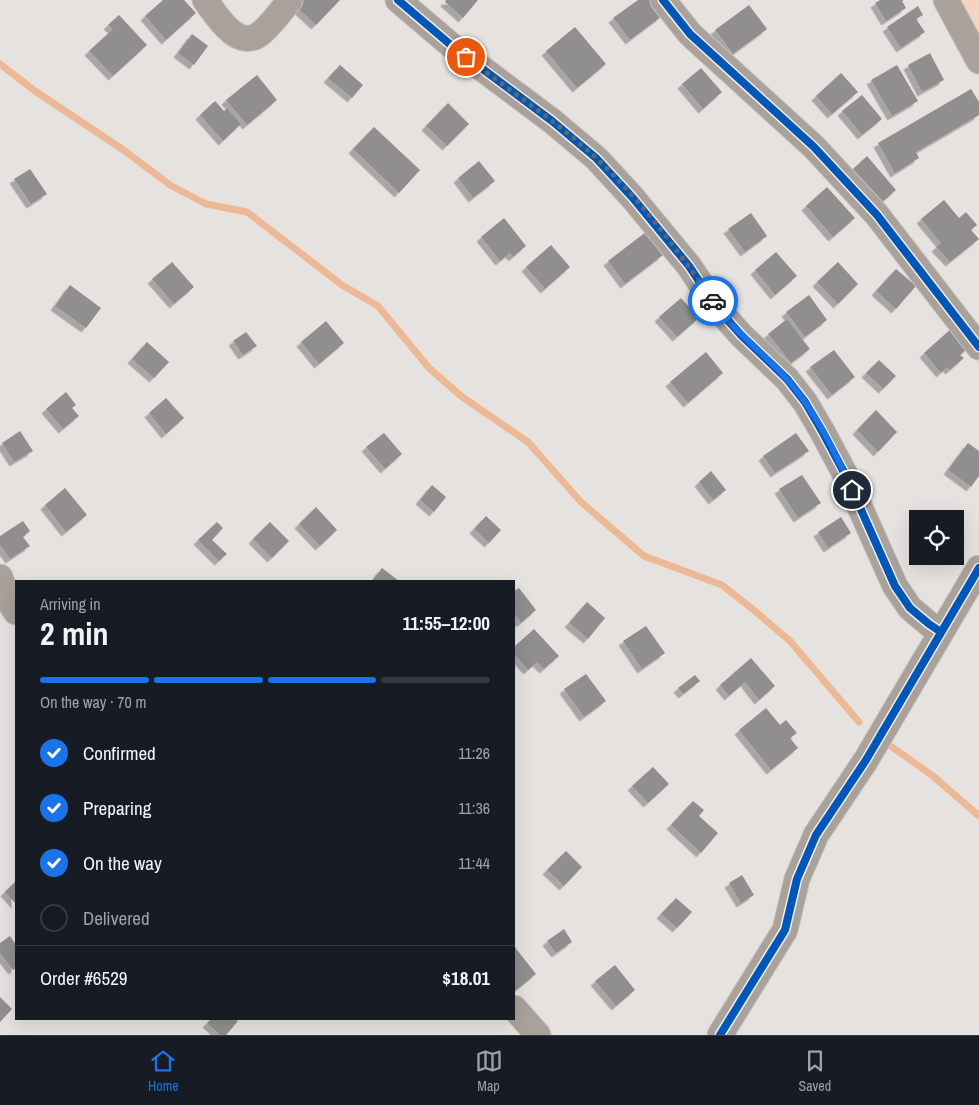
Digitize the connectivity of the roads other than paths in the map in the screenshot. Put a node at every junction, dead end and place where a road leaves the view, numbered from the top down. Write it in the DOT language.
graph roads {
  1 [pos="205,0"];
  2 [pos="290,0"];
  3 [pos="398,0"];
  4 [pos="663,0"];
  5 [pos="946,0"];
  6 [pos="979,61"];
  7 [pos="979,347"];
  8 [pos="979,568"];
  9 [pos="0,578"];
  10 [pos="15,610"];
  11 [pos="941,632"];
  12 [pos="515,1009"];
  13 [pos="538,1035"];
  14 [pos="720,1035"];
  1 -- 2 [label="street"];
  3 -- 11 [label="street"];
  4 -- 7 [label="street"];
  5 -- 6 [label="street"];
  8 -- 11 [label="street"];
  9 -- 10 [label="street"];
  11 -- 14 [label="street"];
  12 -- 13 [label="street"];
}
